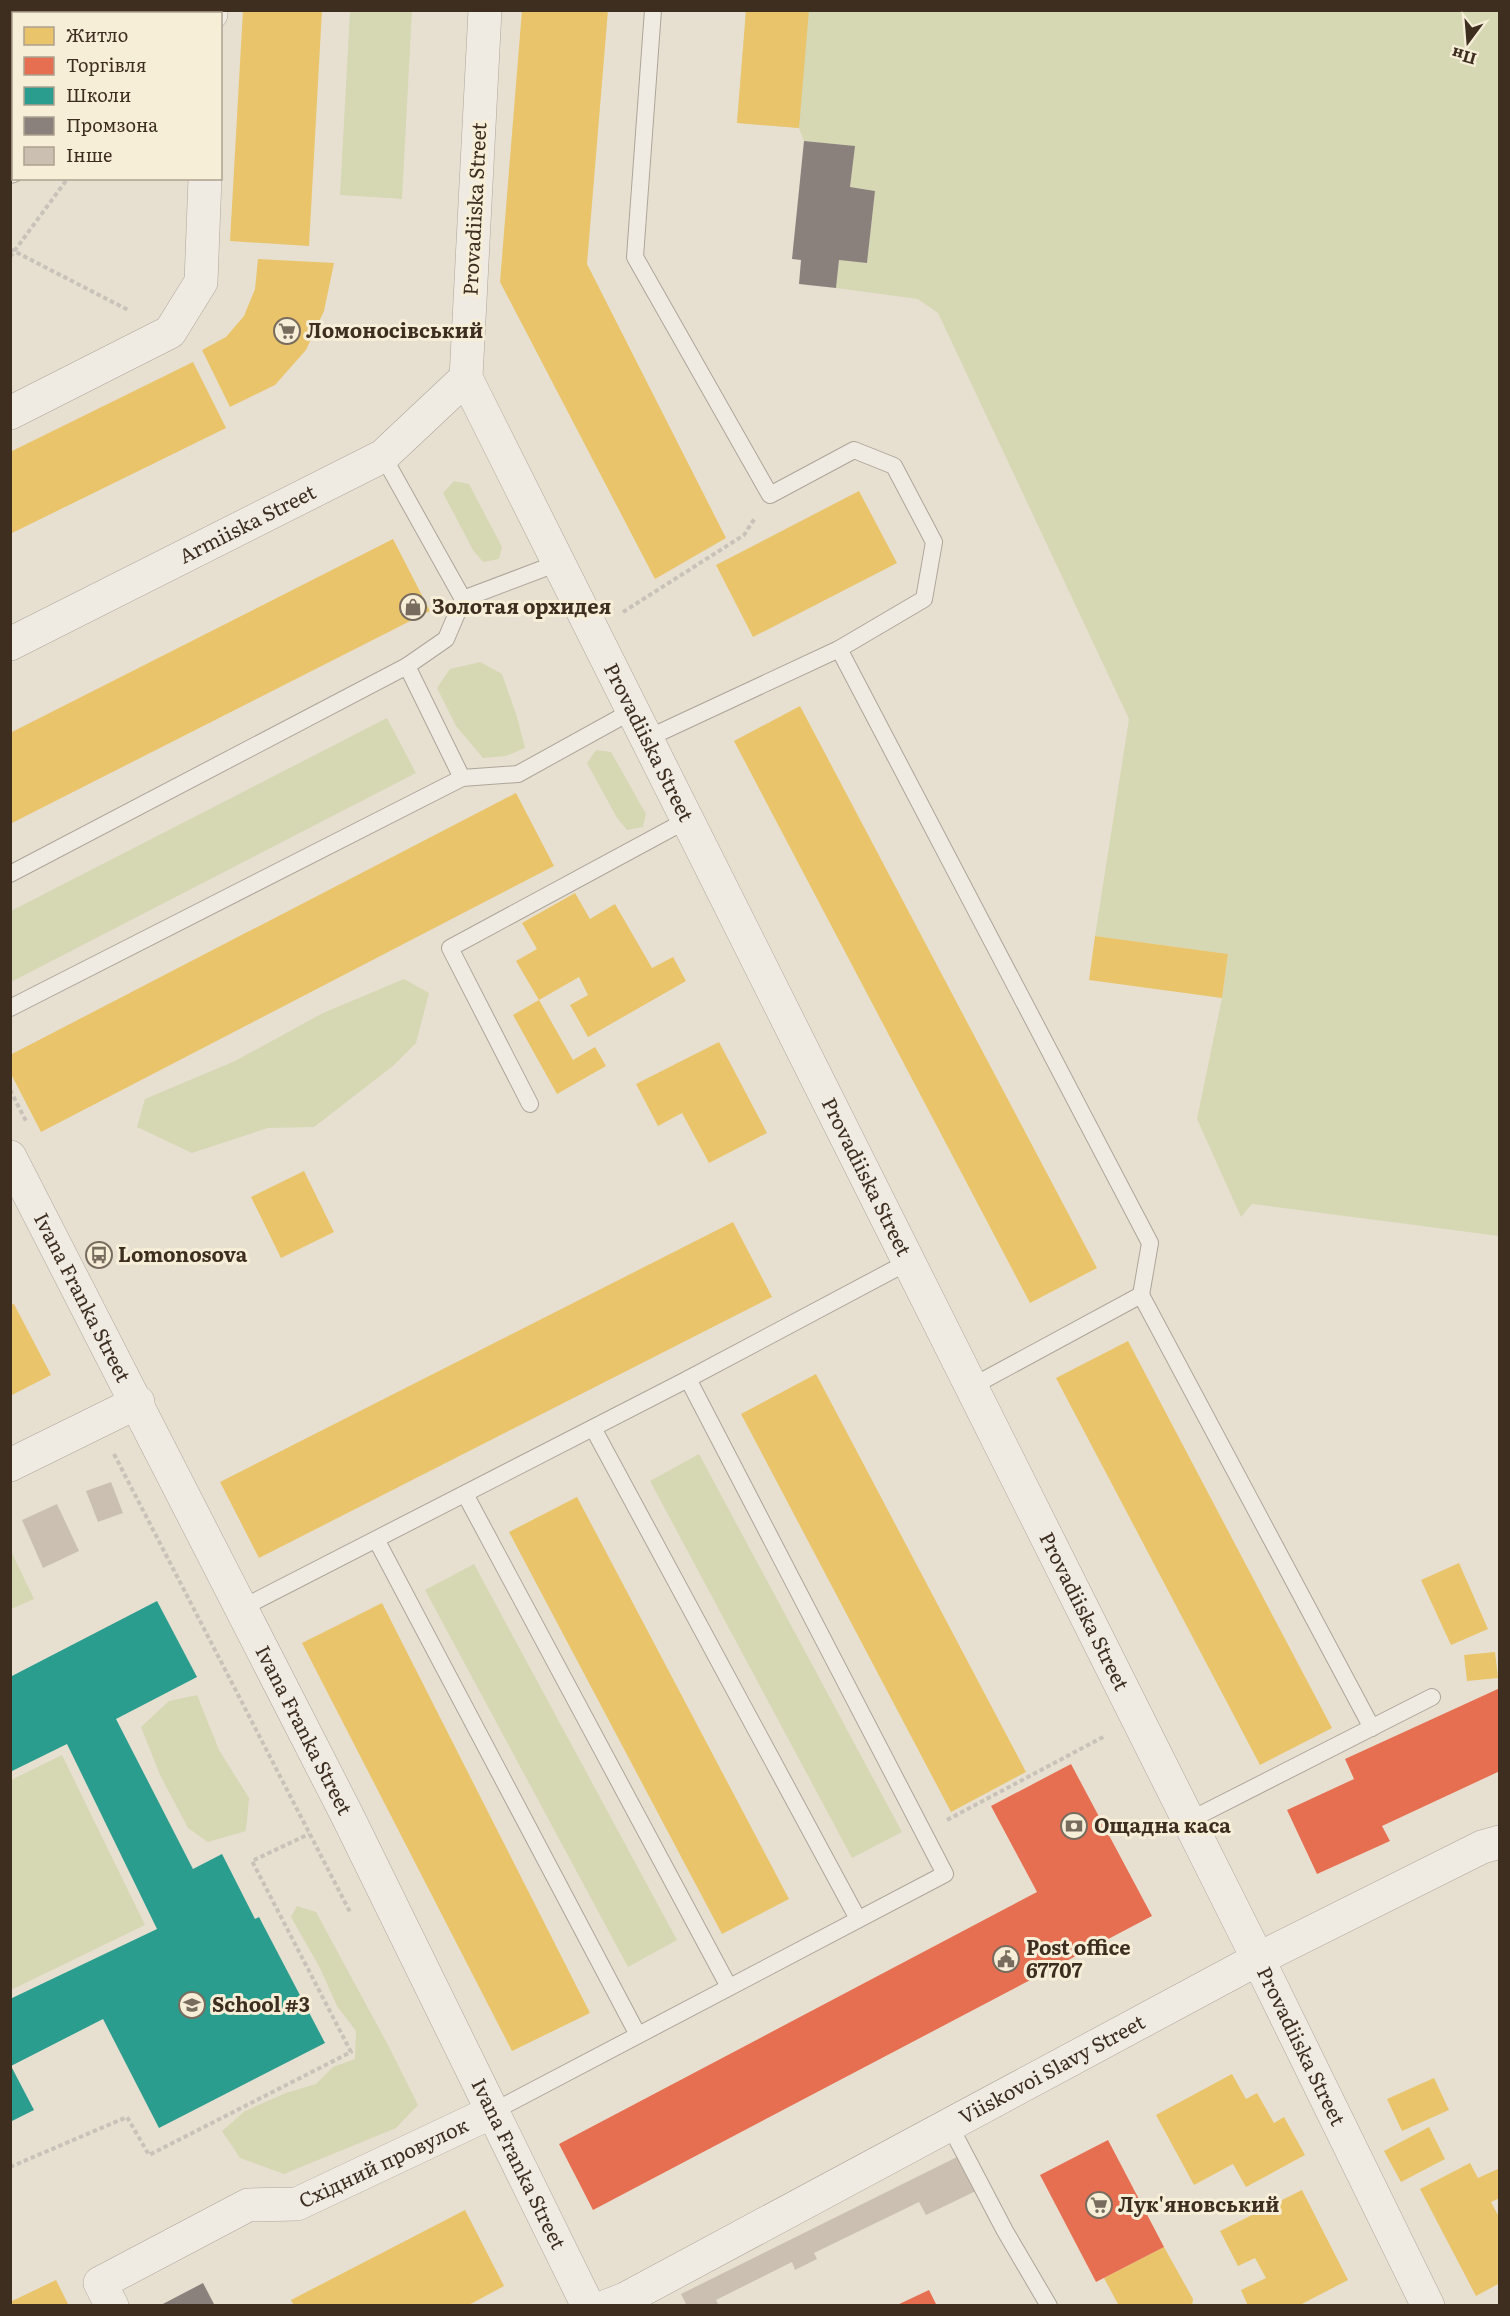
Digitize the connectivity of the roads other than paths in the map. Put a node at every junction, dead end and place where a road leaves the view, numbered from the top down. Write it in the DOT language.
graph roads {
  1 [pos="485,10"];
  2 [pos="653,10"];
  3 [pos="205,180"];
  4 [pos="466,378"];
  5 [pos="10,413"];
  6 [pos="383,456"];
  7 [pos="558,563"];
  8 [pos="463,599"];
  9 [pos="10,644"];
  10 [pos="839,649"];
  11 [pos="407,666"];
  12 [pos="639,725"];
  13 [pos="462,778"];
  14 [pos="687,820"];
  15 [pos="10,874"];
  16 [pos="10,1008"];
  17 [pos="530,1104"];
  18 [pos="10,1156"];
  19 [pos="908,1262"];
  20 [pos="1141,1295"];
  21 [pos="688,1379"];
  22 [pos="971,1387"];
  23 [pos="138,1402"];
  24 [pos="593,1428"];
  25 [pos="10,1465"];
  26 [pos="465,1494"];
  27 [pos="377,1541"];
  28 [pos="242,1608"];
  29 [pos="1432,1697"];
  30 [pos="1372,1728"];
  31 [pos="1188,1821"];
  32 [pos="1500,1842"];
  33 [pos="858,1919"];
  34 [pos="1258,1959"];
  35 [pos="729,1987"];
  36 [pos="638,2035"];
  37 [pos="492,2112"];
  38 [pos="950,2126"];
  39 [pos="112,2306"];
  40 [pos="588,2306"];
  41 [pos="607,2306"];
  42 [pos="1049,2306"];
  43 [pos="1428,2306"];
  1 -- 4 [label="street, Provadiiska Street"];
  2 -- 10 [label="lane"];
  3 -- 5 [label="street"];
  4 -- 6 [label="street, Armiiska Street"];
  4 -- 7 [label="street, Provadiiska Street"];
  6 -- 8 [label="lane"];
  6 -- 9 [label="street, Armiiska Street"];
  7 -- 8 [label="lane"];
  7 -- 12 [label="street, Provadiiska Street"];
  8 -- 11 [label="lane"];
  10 -- 12 [label="lane"];
  10 -- 20 [label="lane"];
  11 -- 13 [label="lane"];
  11 -- 15 [label="lane"];
  12 -- 13 [label="lane"];
  12 -- 14 [label="street, Provadiiska Street"];
  13 -- 16 [label="lane"];
  14 -- 17 [label="lane"];
  14 -- 19 [label="street, Provadiiska Street"];
  18 -- 23 [label="street, Ivana Franka Street"];
  19 -- 21 [label="lane"];
  19 -- 22 [label="street, Provadiiska Street"];
  20 -- 22 [label="lane"];
  20 -- 30 [label="lane"];
  21 -- 24 [label="lane"];
  21 -- 33 [label="lane"];
  22 -- 31 [label="street, Provadiiska Street"];
  23 -- 25 [label="street"];
  23 -- 28 [label="street, Ivana Franka Street"];
  24 -- 26 [label="lane"];
  24 -- 33 [label="lane"];
  26 -- 27 [label="lane"];
  26 -- 35 [label="lane"];
  27 -- 28 [label="lane"];
  27 -- 36 [label="lane"];
  28 -- 37 [label="street, Ivana Franka Street"];
  29 -- 30 [label="lane"];
  30 -- 31 [label="lane"];
  31 -- 34 [label="street, Provadiiska Street"];
  32 -- 34 [label="street, Viiskovoi Slavy Street"];
  33 -- 35 [label="lane"];
  34 -- 38 [label="street, Viiskovoi Slavy Street"];
  34 -- 43 [label="street, Provadiiska Street"];
  35 -- 36 [label="lane"];
  36 -- 37 [label="lane"];
  37 -- 39 [label="street, Східний провулок"];
  37 -- 40 [label="street, Ivana Franka Street"];
  38 -- 41 [label="street, Viiskovoi Slavy Street"];
  38 -- 42 [label="lane"];
}
